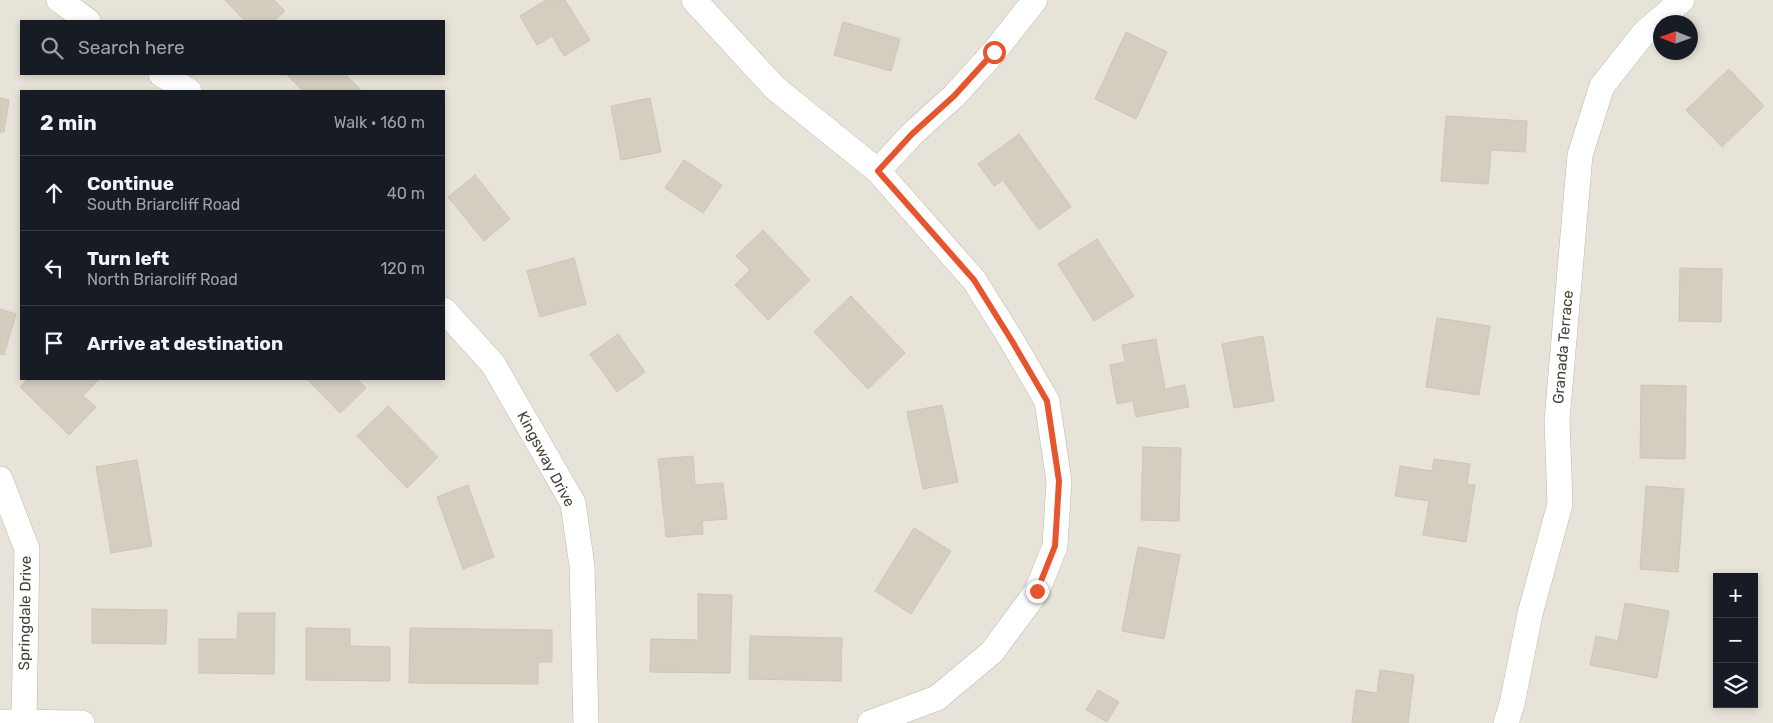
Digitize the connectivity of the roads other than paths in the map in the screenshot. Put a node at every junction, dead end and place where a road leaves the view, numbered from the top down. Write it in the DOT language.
graph roads {
  1 [pos="59,0"];
  2 [pos="694,0"];
  3 [pos="1035,0"];
  4 [pos="1682,0"];
  5 [pos="87,20"];
  6 [pos="163,75"];
  7 [pos="187,90"];
  8 [pos="878,171"];
  9 [pos="445,311"];
  10 [pos="0,478"];
  11 [pos="12,722"];
  12 [pos="82,723"];
  13 [pos="586,723"];
  14 [pos="870,723"];
  15 [pos="1506,723"];
  1 -- 5 [label="street"];
  2 -- 8 [label="street"];
  3 -- 8 [label="street"];
  4 -- 15 [label="street, Granada Terrace"];
  6 -- 7 [label="street"];
  8 -- 14 [label="street"];
  9 -- 13 [label="street, Kingsway Drive"];
  10 -- 11 [label="street, Springdale Drive"];
  11 -- 12 [label="street"];
}
